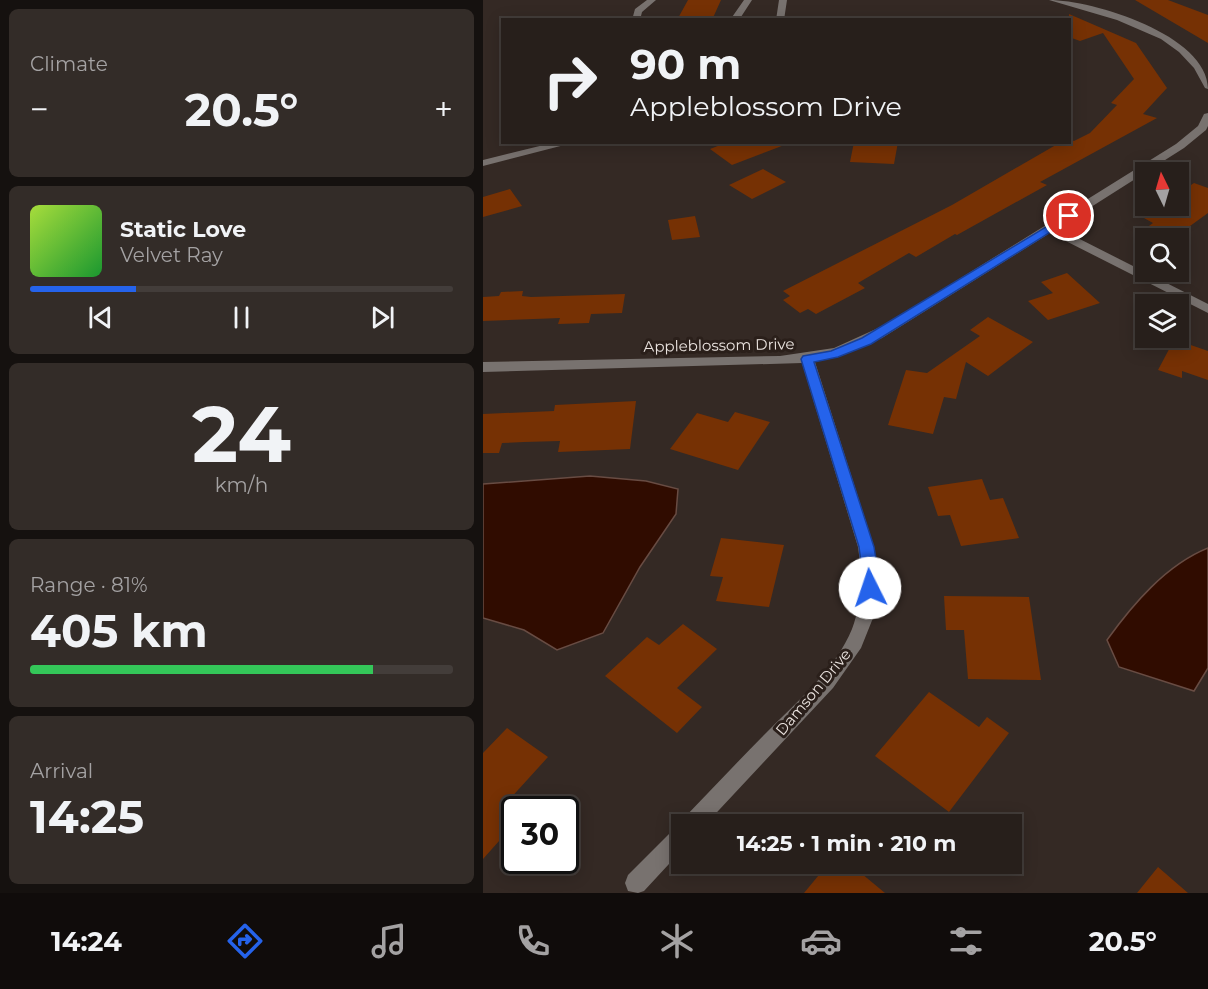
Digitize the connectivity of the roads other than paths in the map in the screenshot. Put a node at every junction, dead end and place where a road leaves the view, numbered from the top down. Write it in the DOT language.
graph roads {
  1 [pos="652,0"];
  2 [pos="748,0"];
  3 [pos="783,0"];
  4 [pos="1053,0"];
  5 [pos="636,18"];
  6 [pos="735,18"];
  7 [pos="780,18"];
  8 [pos="1208,61"];
  9 [pos="1194,62"];
  10 [pos="1208,86"];
  11 [pos="1208,117"];
  12 [pos="563,144"];
  13 [pos="483,163"];
  14 [pos="1050,228"];
  15 [pos="1208,309"];
  16 [pos="807,359"];
  17 [pos="483,367"];
  18 [pos="701,814"];
  19 [pos="671,846"];
  20 [pos="636,883"];
  1 -- 5 [label="street"];
  2 -- 6 [label="street"];
  3 -- 7 [label="street"];
  4 -- 9 [label="street"];
  8 -- 9 [label="street"];
  9 -- 10 [label="street"];
  11 -- 14 [label="street, Appleblossom Drive"];
  12 -- 13 [label="street"];
  14 -- 15 [label="street"];
  14 -- 16 [label="street, Appleblossom Drive"];
  16 -- 17 [label="street, Appleblossom Drive"];
  16 -- 18 [label="street, Damson Drive"];
  19 -- 20 [label="street"];
}
